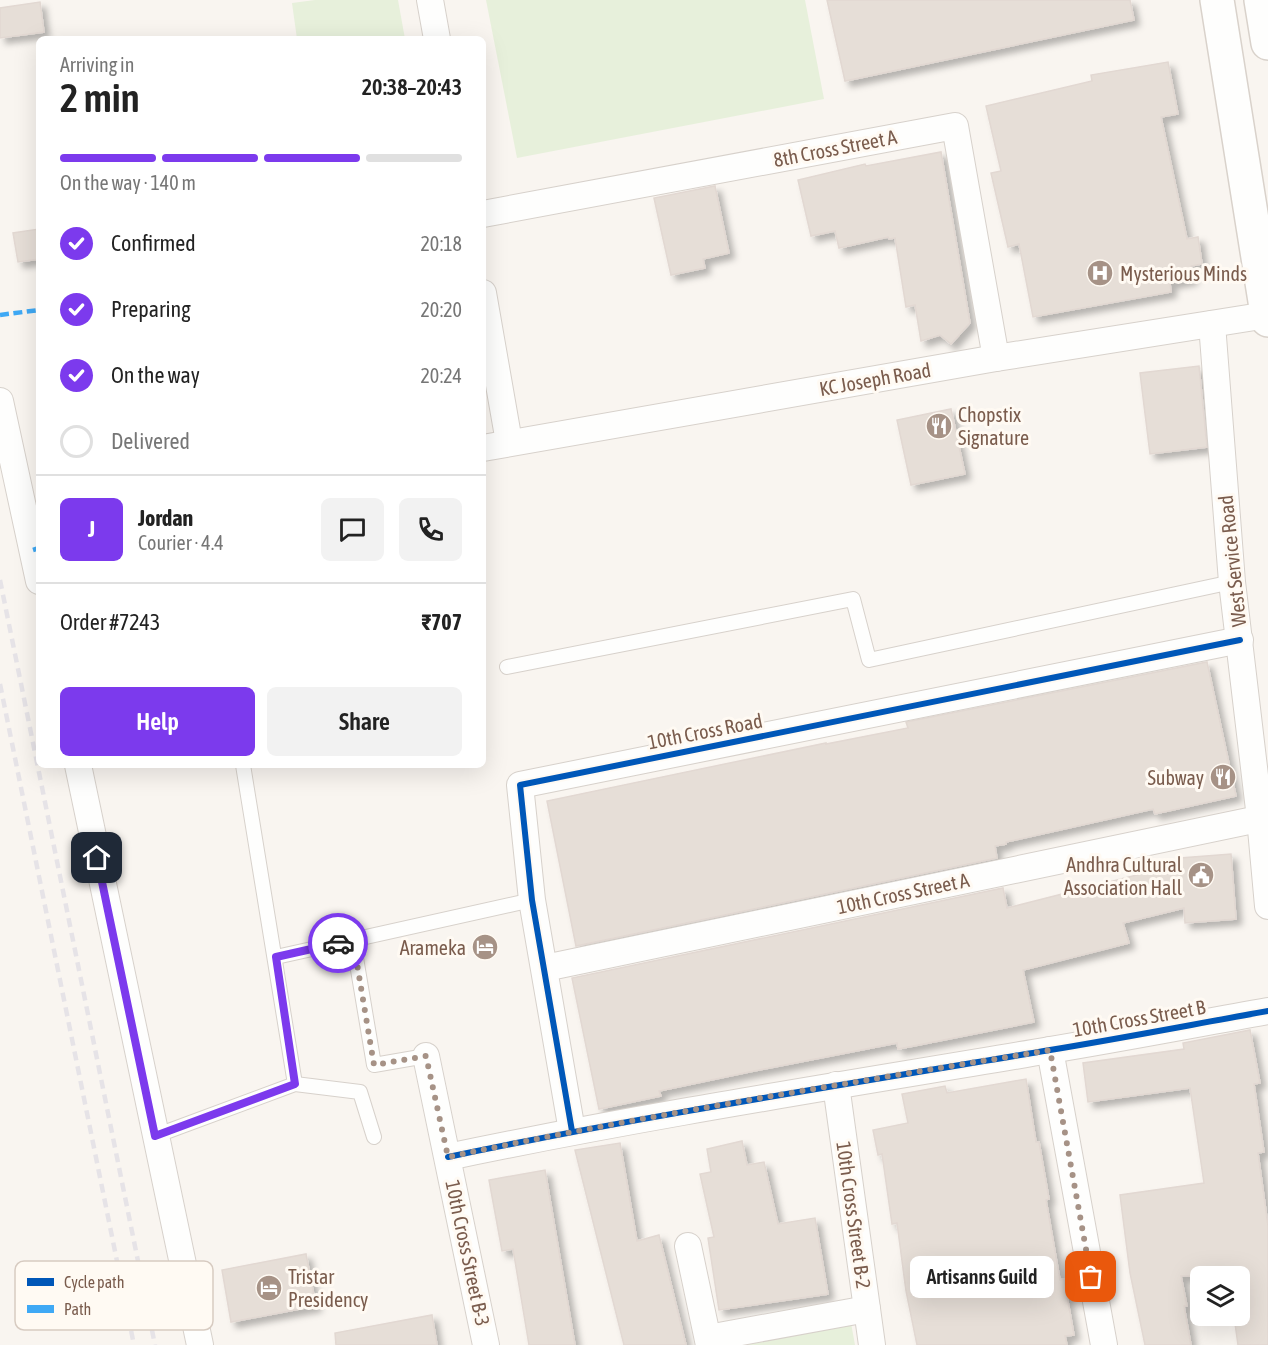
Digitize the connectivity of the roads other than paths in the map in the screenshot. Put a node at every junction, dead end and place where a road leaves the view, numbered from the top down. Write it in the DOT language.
graph roads {
  1 [pos="430,0"];
  2 [pos="1217,0"];
  3 [pos="1261,0"];
  4 [pos="436,36"];
  5 [pos="1268,44"];
  6 [pos="1256,170"];
  7 [pos="486,213"];
  8 [pos="486,309"];
  9 [pos="1268,317"];
  10 [pos="1212,324"];
  11 [pos="996,358"];
  12 [pos="0,401"];
  13 [pos="509,442"];
  14 [pos="486,447"];
  15 [pos="36,549"];
  16 [pos="1232,582"];
  17 [pos="1240,640"];
  18 [pos="507,667"];
  19 [pos="79,768"];
  20 [pos="244,768"];
  21 [pos="1264,817"];
  22 [pos="532,900"];
  23 [pos="1268,906"];
  24 [pos="353,940"];
  25 [pos="276,957"];
  26 [pos="545,968"];
  27 [pos="1268,1011"];
  28 [pos="1050,1050"];
  29 [pos="426,1056"];
  30 [pos="295,1084"];
  31 [pos="836,1085"];
  32 [pos="572,1131"];
  33 [pos="155,1136"];
  34 [pos="374,1137"];
  35 [pos="448,1157"];
  36 [pos="688,1246"];
  37 [pos="182,1261"];
  38 [pos="867,1309"];
  39 [pos="197,1330"];
  40 [pos="708,1341"];
  41 [pos="200,1345"];
  42 [pos="486,1345"];
  43 [pos="873,1345"];
  44 [pos="1104,1345"];
  1 -- 4 [label="street"];
  2 -- 6 [label="street"];
  3 -- 5 [label="street"];
  6 -- 9 [label="street"];
  7 -- 11 [label="street, 8th Cross Street A"];
  8 -- 13 [label="street"];
  9 -- 10 [label="street, KC Joseph Road"];
  10 -- 11 [label="street, KC Joseph Road"];
  10 -- 16 [label="street, West Service Road"];
  11 -- 13 [label="street, KC Joseph Road"];
  12 -- 15 [label="street"];
  13 -- 14 [label="street, KC Joseph Road"];
  16 -- 17 [label="street, West Service Road"];
  16 -- 18 [label="lane"];
  17 -- 21 [label="street, West Service Road"];
  17 -- 22 [label="street, 10th Cross Road"];
  19 -- 33 [label="street"];
  20 -- 25 [label="lane"];
  21 -- 23 [label="street, West Service Road"];
  21 -- 26 [label="street, 10th Cross Street A"];
  22 -- 24 [label="lane"];
  22 -- 26 [label="street, 10th Cross Road"];
  24 -- 25 [label="lane"];
  24 -- 29 [label="lane"];
  25 -- 30 [label="lane"];
  26 -- 32 [label="street, 10th Cross Road"];
  27 -- 28 [label="street, 10th Cross Street B"];
  28 -- 31 [label="street, 10th Cross Street B"];
  28 -- 44 [label="street"];
  29 -- 35 [label="street, 10th Cross Street B-3"];
  30 -- 33 [label="lane"];
  30 -- 34 [label="lane"];
  31 -- 32 [label="street, 10th Cross Street B"];
  31 -- 38 [label="street, 10th Cross Street B-2"];
  32 -- 35 [label="street, 10th Cross Street B"];
  33 -- 37 [label="street"];
  35 -- 42 [label="street, 10th Cross Street B-3"];
  36 -- 40 [label="street"];
  38 -- 40 [label="street"];
  38 -- 43 [label="street, 10th Cross Street B-2"];
  39 -- 41 [label="street"];
}
